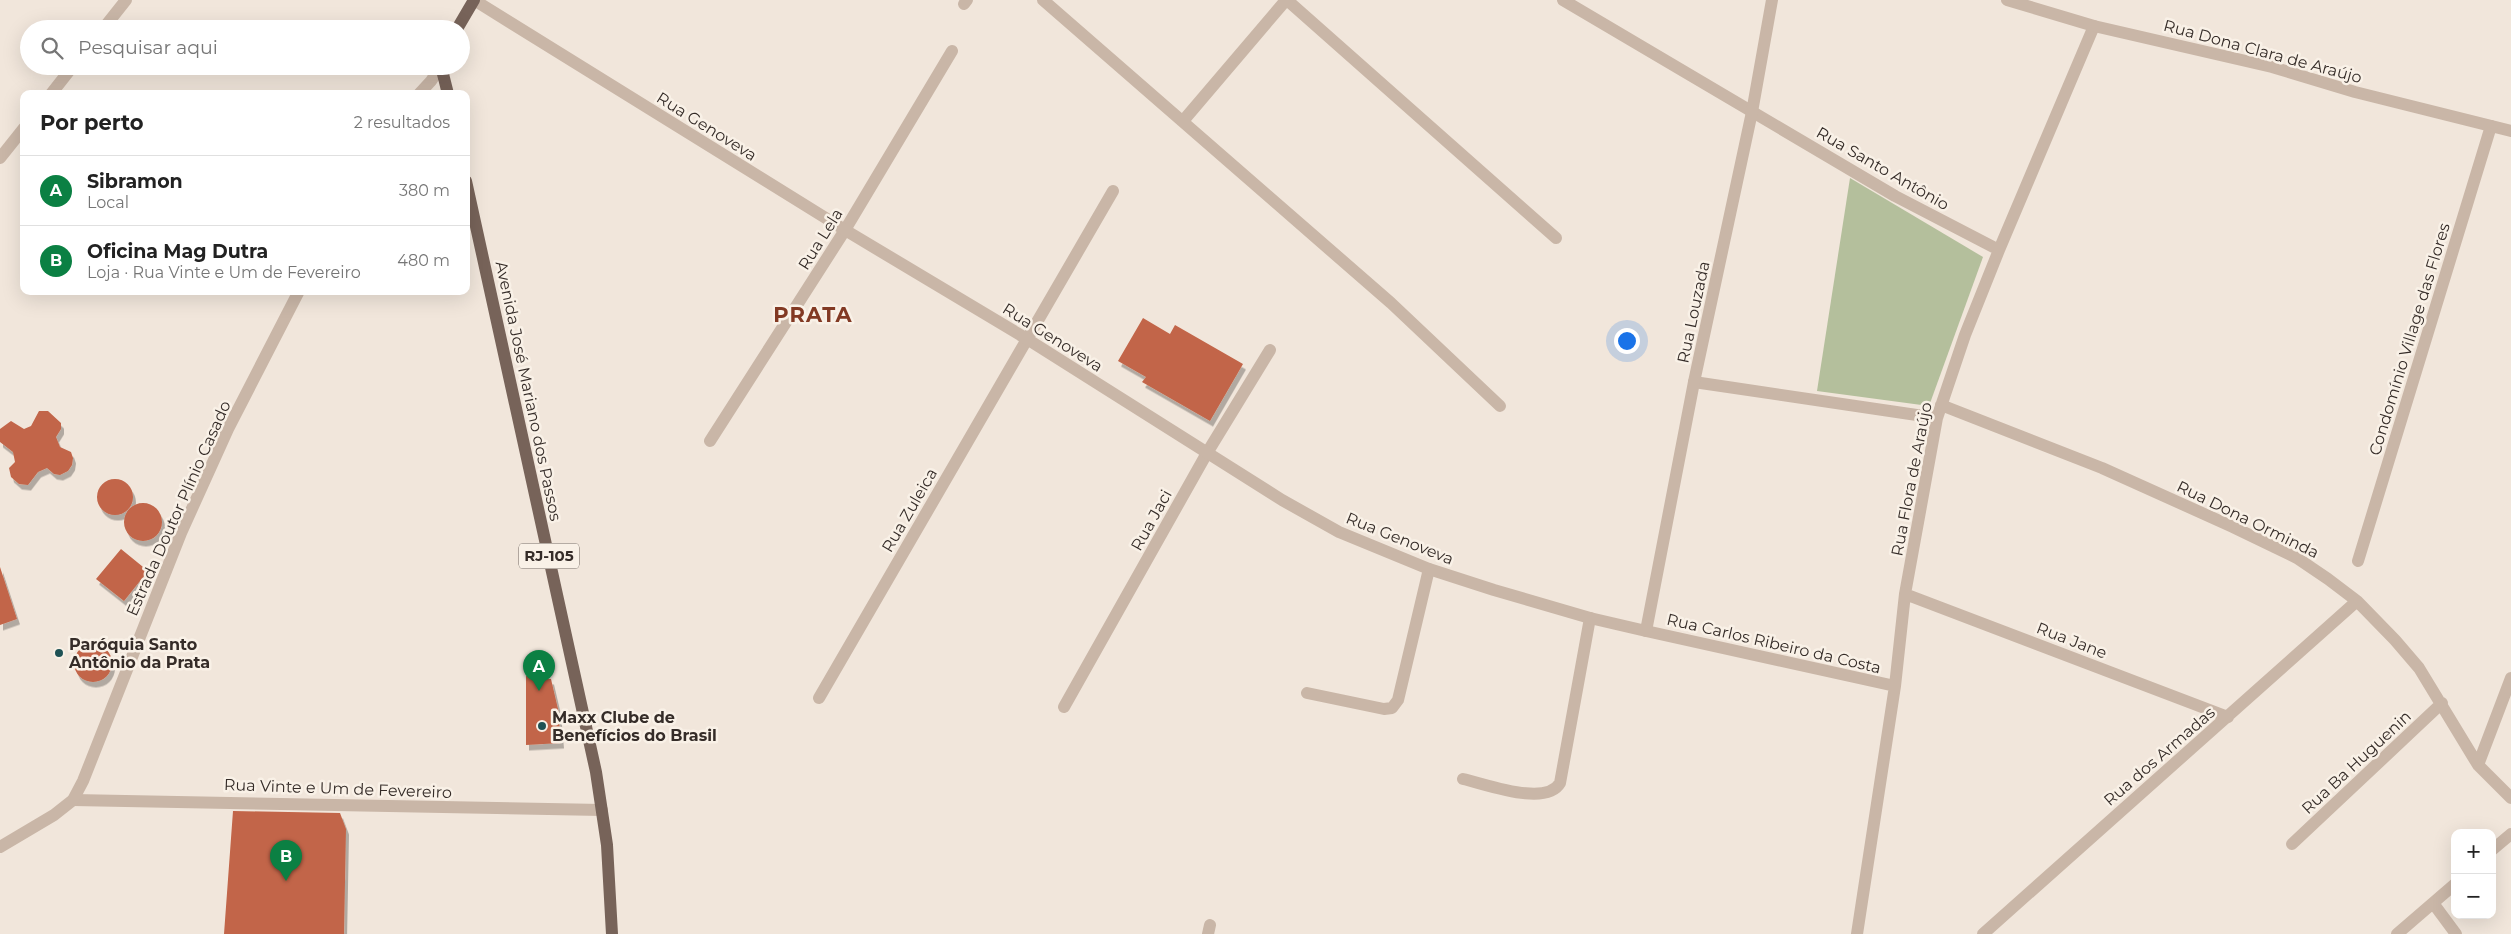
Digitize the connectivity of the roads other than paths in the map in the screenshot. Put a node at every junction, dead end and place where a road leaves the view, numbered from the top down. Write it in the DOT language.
graph roads {
  1 [pos="126,0"];
  2 [pos="474,0"];
  3 [pos="1043,0"];
  4 [pos="1287,0"];
  5 [pos="1563,0"];
  6 [pos="1772,0"];
  7 [pos="2008,0"];
  8 [pos="110,20"];
  9 [pos="462,20"];
  10 [pos="2094,26"];
  11 [pos="952,51"];
  12 [pos="66,75"];
  13 [pos="435,75"];
  14 [pos="443,75"];
  15 [pos="54,90"];
  16 [pos="423,90"];
  17 [pos="447,90"];
  18 [pos="1752,112"];
  19 [pos="1183,121"];
  20 [pos="2492,126"];
  21 [pos="2511,131"];
  22 [pos="20,133"];
  23 [pos="0,158"];
  24 [pos="1113,191"];
  25 [pos="470,199"];
  26 [pos="845,230"];
  27 [pos="1556,238"];
  28 [pos="1999,250"];
  29 [pos="297,295"];
  30 [pos="1027,339"];
  31 [pos="1270,350"];
  32 [pos="1694,382"];
  33 [pos="1941,405"];
  34 [pos="1500,406"];
  35 [pos="1937,418"];
  36 [pos="710,441"];
  37 [pos="1207,453"];
  38 [pos="2358,560"];
  39 [pos="1429,569"];
  40 [pos="1905,594"];
  41 [pos="2356,602"];
  42 [pos="1590,618"];
  43 [pos="1646,631"];
  44 [pos="2511,678"];
  45 [pos="1895,686"];
  46 [pos="1306,693"];
  47 [pos="819,698"];
  48 [pos="2442,703"];
  49 [pos="1064,707"];
  50 [pos="2228,717"];
  51 [pos="2478,765"];
  52 [pos="1463,778"];
  53 [pos="2511,798"];
  54 [pos="72,800"];
  55 [pos="602,810"];
  56 [pos="2511,834"];
  57 [pos="2292,844"];
  58 [pos="0,847"];
  59 [pos="2496,847"];
  60 [pos="2451,887"];
  61 [pos="2433,903"];
  62 [pos="612,934"];
  63 [pos="1857,934"];
  64 [pos="1983,934"];
  65 [pos="2397,934"];
  66 [pos="2456,934"];
  1 -- 8 [label="street"];
  2 -- 9 [label="main road"];
  2 -- 26 [label="street, Rua Genoveva"];
  3 -- 19 [label="street"];
  4 -- 19 [label="street"];
  4 -- 27 [label="street"];
  5 -- 18 [label="street, Rua Santo Antônio"];
  6 -- 18 [label="street, Rua Louzada"];
  7 -- 10 [label="street, Rua Dona Clara de Araújo"];
  10 -- 20 [label="street, Rua Dona Clara de Araújo"];
  10 -- 28 [label="street, Rua Flora de Araújo"];
  11 -- 26 [label="street, Rua Lela"];
  12 -- 15 [label="street"];
  13 -- 16 [label="street"];
  14 -- 17 [label="main road"];
  18 -- 28 [label="street, Rua Santo Antônio"];
  18 -- 32 [label="street, Rua Louzada"];
  19 -- 34 [label="street"];
  20 -- 21 [label="street, Rua Dona Clara de Araújo"];
  20 -- 38 [label="street, Condomínio Village das Flores"];
  22 -- 23 [label="street"];
  24 -- 30 [label="street, Rua Zuleica"];
  25 -- 55 [label="main road, Avenida José Mariano dos Passos / RJ-105"];
  26 -- 30 [label="street, Rua Genoveva"];
  26 -- 36 [label="street, Rua Lela"];
  28 -- 33 [label="street, Rua Flora de Araújo"];
  29 -- 54 [label="street, Estrada Doutor Plínio Casado"];
  30 -- 37 [label="street, Rua Genoveva"];
  30 -- 47 [label="street, Rua Zuleica"];
  31 -- 37 [label="street, Rua Jaci"];
  32 -- 35 [label="street"];
  32 -- 43 [label="street, Rua Louzada"];
  33 -- 35 [label="street, Rua Flora de Araújo"];
  33 -- 41 [label="street, Rua Dona Orminda"];
  35 -- 40 [label="street, Rua Flora de Araújo"];
  37 -- 39 [label="street, Rua Genoveva"];
  37 -- 49 [label="street, Rua Jaci"];
  39 -- 42 [label="street, Rua Genoveva"];
  39 -- 46 [label="street"];
  40 -- 45 [label="street, Rua Flora de Araújo"];
  40 -- 50 [label="street, Rua Jane"];
  41 -- 48 [label="street, Rua Dona Orminda"];
  41 -- 50 [label="street, Rua dos Armadas"];
  42 -- 43 [label="street, Rua Genoveva"];
  42 -- 52 [label="street"];
  43 -- 45 [label="street, Rua Carlos Ribeiro da Costa"];
  44 -- 51 [label="street"];
  45 -- 63 [label="street, Rua Flora de Araújo"];
  48 -- 51 [label="street, Rua Dona Orminda"];
  48 -- 57 [label="street, Rua Ba Huguenin"];
  50 -- 64 [label="street, Rua dos Armadas"];
  51 -- 53 [label="street, Rua Dona Orminda"];
  54 -- 55 [label="street, Rua Vinte e Um de Fevereiro"];
  54 -- 58 [label="street, Estrada Doutor Plínio Casado"];
  55 -- 62 [label="main road, Avenida José Mariano dos Passos / RJ-105"];
  56 -- 59 [label="street"];
  60 -- 61 [label="street"];
  61 -- 65 [label="street"];
  61 -- 66 [label="street"];
}
